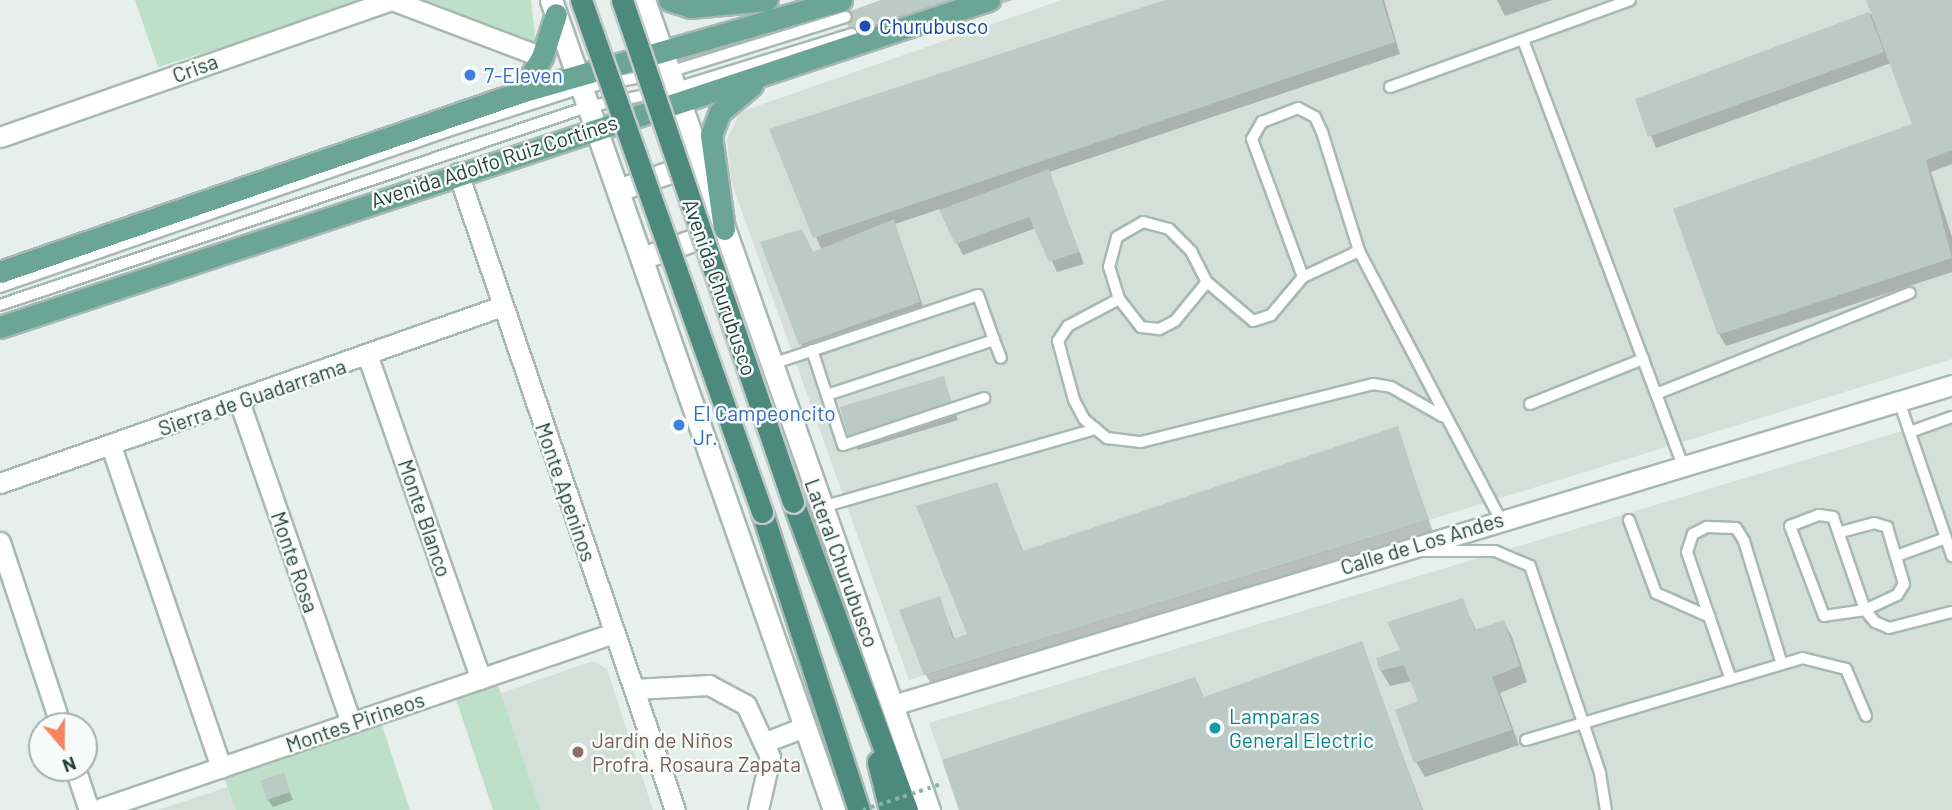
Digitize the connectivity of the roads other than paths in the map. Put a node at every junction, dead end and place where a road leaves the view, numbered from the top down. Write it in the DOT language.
graph roads {
  1 [pos="392,0"];
  2 [pos="581,0"];
  3 [pos="622,0"];
  4 [pos="644,0"];
  5 [pos="669,0"];
  6 [pos="767,0"];
  7 [pos="989,0"];
  8 [pos="1630,0"];
  9 [pos="554,7"];
  10 [pos="843,9"];
  11 [pos="852,34"];
  12 [pos="1523,40"];
  13 [pos="662,51"];
  14 [pos="542,57"];
  15 [pos="768,75"];
  16 [pos="675,87"];
  17 [pos="1390,87"];
  18 [pos="582,90"];
  19 [pos="521,92"];
  20 [pos="595,127"];
  21 [pos="0,137"];
  22 [pos="701,162"];
  23 [pos="458,173"];
  24 [pos="618,190"];
  25 [pos="724,229"];
  26 [pos="1359,251"];
  27 [pos="642,258"];
  28 [pos="0,272"];
  29 [pos="1303,277"];
  30 [pos="1207,282"];
  31 [pos="0,288"];
  32 [pos="1910,293"];
  33 [pos="1119,299"];
  34 [pos="0,305"];
  35 [pos="502,306"];
  36 [pos="0,327"];
  37 [pos="994,340"];
  38 [pos="812,350"];
  39 [pos="368,357"];
  40 [pos="1001,358"];
  41 [pos="1643,359"];
  42 [pos="772,365"];
  43 [pos="1952,385"];
  44 [pos="1656,394"];
  45 [pos="827,395"];
  46 [pos="984,398"];
  47 [pos="239,401"];
  48 [pos="1899,401"];
  49 [pos="1530,404"];
  50 [pos="1443,416"];
  51 [pos="1952,417"];
  52 [pos="1096,429"];
  53 [pos="1910,432"];
  54 [pos="111,446"];
  55 [pos="1682,463"];
  56 [pos="0,483"];
  57 [pos="822,508"];
  58 [pos="1500,518"];
  59 [pos="1629,520"];
  60 [pos="1841,532"];
  61 [pos="1946,538"];
  62 [pos="0,542"];
  63 [pos="1404,549"];
  64 [pos="1899,555"];
  65 [pos="1952,556"];
  66 [pos="1865,610"];
  67 [pos="1952,612"];
  68 [pos="1710,617"];
  69 [pos="614,634"];
  70 [pos="1781,661"];
  71 [pos="1730,677"];
  72 [pos="481,679"];
  73 [pos="634,689"];
  74 [pos="893,705"];
  75 [pos="56,712"];
  76 [pos="1866,716"];
  77 [pos="1582,720"];
  78 [pos="351,723"];
  79 [pos="805,727"];
  80 [pos="880,739"];
  81 [pos="1526,740"];
  82 [pos="768,741"];
  83 [pos="221,768"];
  84 [pos="80,782"];
  85 [pos="89,810"];
  86 [pos="96,810"];
  87 [pos="675,810"];
  88 [pos="758,810"];
  89 [pos="834,810"];
  90 [pos="861,810"];
  91 [pos="890,810"];
  92 [pos="907,810"];
  93 [pos="929,810"];
  94 [pos="1606,810"];
  1 -- 14 [label="street, Crisa"];
  1 -- 21 [label="street, Crisa"];
  2 -- 90 [label="highway, Avenida Churubusco, bridge"];
  3 -- 80 [label="highway, Avenida Churubusco, bridge"];
  4 -- 13 [label="street, Lateral Churubusco"];
  5 -- 6 [label="main road"];
  7 -- 15 [label="main road, Avenida Adolfo Ruiz Cortínes"];
  8 -- 12 [label="lane"];
  9 -- 14 [label="main road"];
  9 -- 18 [label="street"];
  10 -- 13 [label="main road"];
  10 -- 16 [label="lane"];
  11 -- 16 [label="lane"];
  12 -- 17 [label="lane"];
  12 -- 41 [label="lane"];
  13 -- 16 [label="street, Lateral Churubusco"];
  13 -- 18 [label="main road"];
  14 -- 19 [label="main road"];
  15 -- 16 [label="main road, Avenida Adolfo Ruiz Cortínes"];
  15 -- 25 [label="main road"];
  16 -- 18 [label="lane"];
  16 -- 18 [label="lane"];
  16 -- 20 [label="main road, Avenida Adolfo Ruiz Cortínes"];
  16 -- 22 [label="street, Lateral Churubusco"];
  18 -- 19 [label="main road"];
  18 -- 20 [label="street"];
  18 -- 31 [label="lane"];
  18 -- 34 [label="lane"];
  19 -- 28 [label="main road"];
  20 -- 23 [label="main road, Avenida Adolfo Ruiz Cortínes"];
  20 -- 24 [label="street"];
  22 -- 24 [label="street"];
  22 -- 25 [label="street, Lateral Churubusco"];
  23 -- 35 [label="street, Monte Apeninos"];
  23 -- 36 [label="main road, Avenida Adolfo Ruiz Cortínes"];
  24 -- 27 [label="street"];
  25 -- 27 [label="street"];
  25 -- 42 [label="street, Lateral Churubusco"];
  26 -- 29 [label="lane"];
  26 -- 29 [label="lane"];
  26 -- 50 [label="lane"];
  27 -- 79 [label="street"];
  29 -- 30 [label="lane"];
  30 -- 33 [label="lane"];
  30 -- 33 [label="lane"];
  32 -- 44 [label="lane"];
  33 -- 52 [label="lane"];
  35 -- 39 [label="street, Sierra de Guadarrama"];
  35 -- 69 [label="street, Monte Apeninos"];
  37 -- 38 [label="lane"];
  37 -- 40 [label="lane"];
  37 -- 45 [label="lane"];
  38 -- 42 [label="lane"];
  38 -- 45 [label="lane"];
  39 -- 47 [label="street, Sierra de Guadarrama"];
  39 -- 72 [label="street, Monte Blanco"];
  41 -- 44 [label="lane"];
  41 -- 49 [label="lane"];
  42 -- 57 [label="street, Lateral Churubusco"];
  43 -- 48 [label="street, Calle de Los Andes"];
  44 -- 55 [label="lane"];
  45 -- 46 [label="lane"];
  47 -- 54 [label="street, Sierra de Guadarrama"];
  47 -- 78 [label="street, Monte Rosa"];
  48 -- 53 [label="lane"];
  48 -- 55 [label="street, Calle de Los Andes"];
  50 -- 52 [label="lane"];
  50 -- 58 [label="lane"];
  51 -- 53 [label="lane"];
  52 -- 57 [label="lane"];
  53 -- 61 [label="lane"];
  54 -- 56 [label="street, Sierra de Guadarrama"];
  54 -- 83 [label="street"];
  55 -- 58 [label="street, Calle de Los Andes"];
  57 -- 74 [label="street, Lateral Churubusco"];
  58 -- 63 [label="street, Calle de Los Andes"];
  59 -- 68 [label="lane"];
  60 -- 64 [label="lane"];
  60 -- 66 [label="lane"];
  60 -- 66 [label="lane"];
  61 -- 64 [label="lane"];
  61 -- 65 [label="lane"];
  62 -- 75 [label="street"];
  63 -- 74 [label="street, Calle de Los Andes"];
  63 -- 77 [label="lane"];
  64 -- 66 [label="lane"];
  66 -- 67 [label="lane"];
  68 -- 70 [label="lane"];
  68 -- 71 [label="lane"];
  69 -- 72 [label="street, Montes Pirineos"];
  69 -- 73 [label="street, Monte Apeninos"];
  70 -- 71 [label="lane"];
  70 -- 76 [label="lane"];
  71 -- 77 [label="lane"];
  72 -- 78 [label="street, Montes Pirineos"];
  73 -- 82 [label="street"];
  73 -- 87 [label="street, Monte Apeninos"];
  74 -- 93 [label="street, Lateral Churubusco"];
  77 -- 81 [label="lane"];
  77 -- 94 [label="lane"];
  78 -- 83 [label="street, Montes Pirineos"];
  79 -- 82 [label="street"];
  79 -- 89 [label="street"];
  80 -- 91 [label="highway"];
  80 -- 92 [label="highway, Avenida Churubusco"];
  82 -- 88 [label="street"];
  83 -- 86 [label="street, Montes Pirineos"];
  84 -- 85 [label="street"];
}
